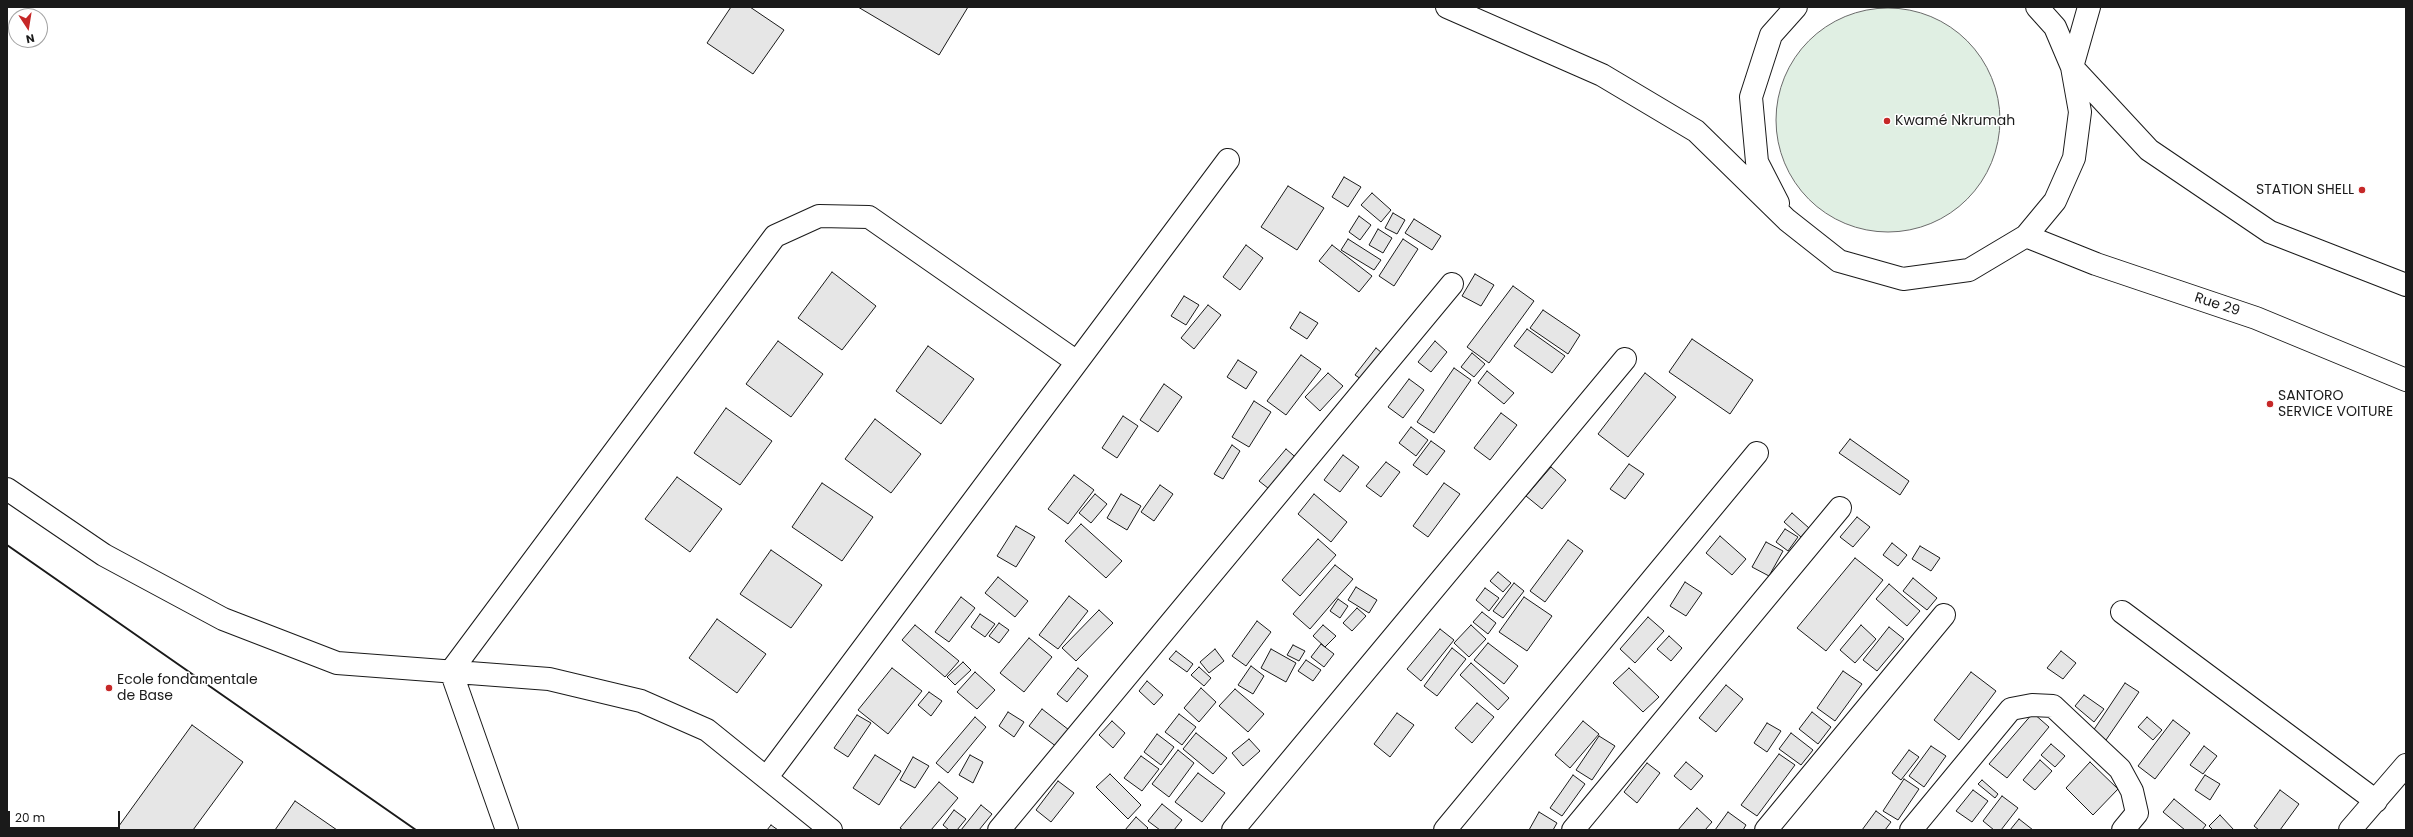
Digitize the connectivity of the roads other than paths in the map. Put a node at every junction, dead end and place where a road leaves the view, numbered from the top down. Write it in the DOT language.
graph roads {
  1 [pos="1447,7"];
  2 [pos="1796,7"];
  3 [pos="2037,7"];
  4 [pos="2089,7"];
  5 [pos="2072,67"];
  6 [pos="1228,160"];
  7 [pos="1787,220"];
  8 [pos="2026,236"];
  9 [pos="1452,284"];
  10 [pos="2406,285"];
  11 [pos="1625,359"];
  12 [pos="1078,362"];
  13 [pos="2406,380"];
  14 [pos="1757,454"];
  15 [pos="7,489"];
  16 [pos="1840,508"];
  17 [pos="2122,612"];
  18 [pos="1944,615"];
  19 [pos="451,671"];
  20 [pos="2406,765"];
  21 [pos="767,777"];
  22 [pos="2376,800"];
  23 [pos="507,830"];
  24 [pos="831,830"];
  25 [pos="999,830"];
  26 [pos="1233,830"];
  27 [pos="1444,830"];
  28 [pos="1573,830"];
  29 [pos="1766,830"];
  30 [pos="1911,830"];
  31 [pos="2123,830"];
  32 [pos="2350,830"];
  1 -- 7 [label="street"];
  2 -- 7 [label="street"];
  3 -- 5 [label="street"];
  4 -- 5 [label="street"];
  5 -- 8 [label="street"];
  5 -- 10 [label="street"];
  6 -- 12 [label="street"];
  7 -- 8 [label="street"];
  8 -- 13 [label="street, Rue 29"];
  9 -- 25 [label="street"];
  11 -- 26 [label="street"];
  12 -- 19 [label="street"];
  12 -- 21 [label="street"];
  14 -- 27 [label="street"];
  15 -- 19 [label="street"];
  16 -- 28 [label="street"];
  17 -- 22 [label="street"];
  18 -- 29 [label="street"];
  19 -- 21 [label="street"];
  19 -- 23 [label="street"];
  20 -- 22 [label="street"];
  21 -- 24 [label="street"];
  22 -- 32 [label="street"];
  30 -- 31 [label="street"];
}
